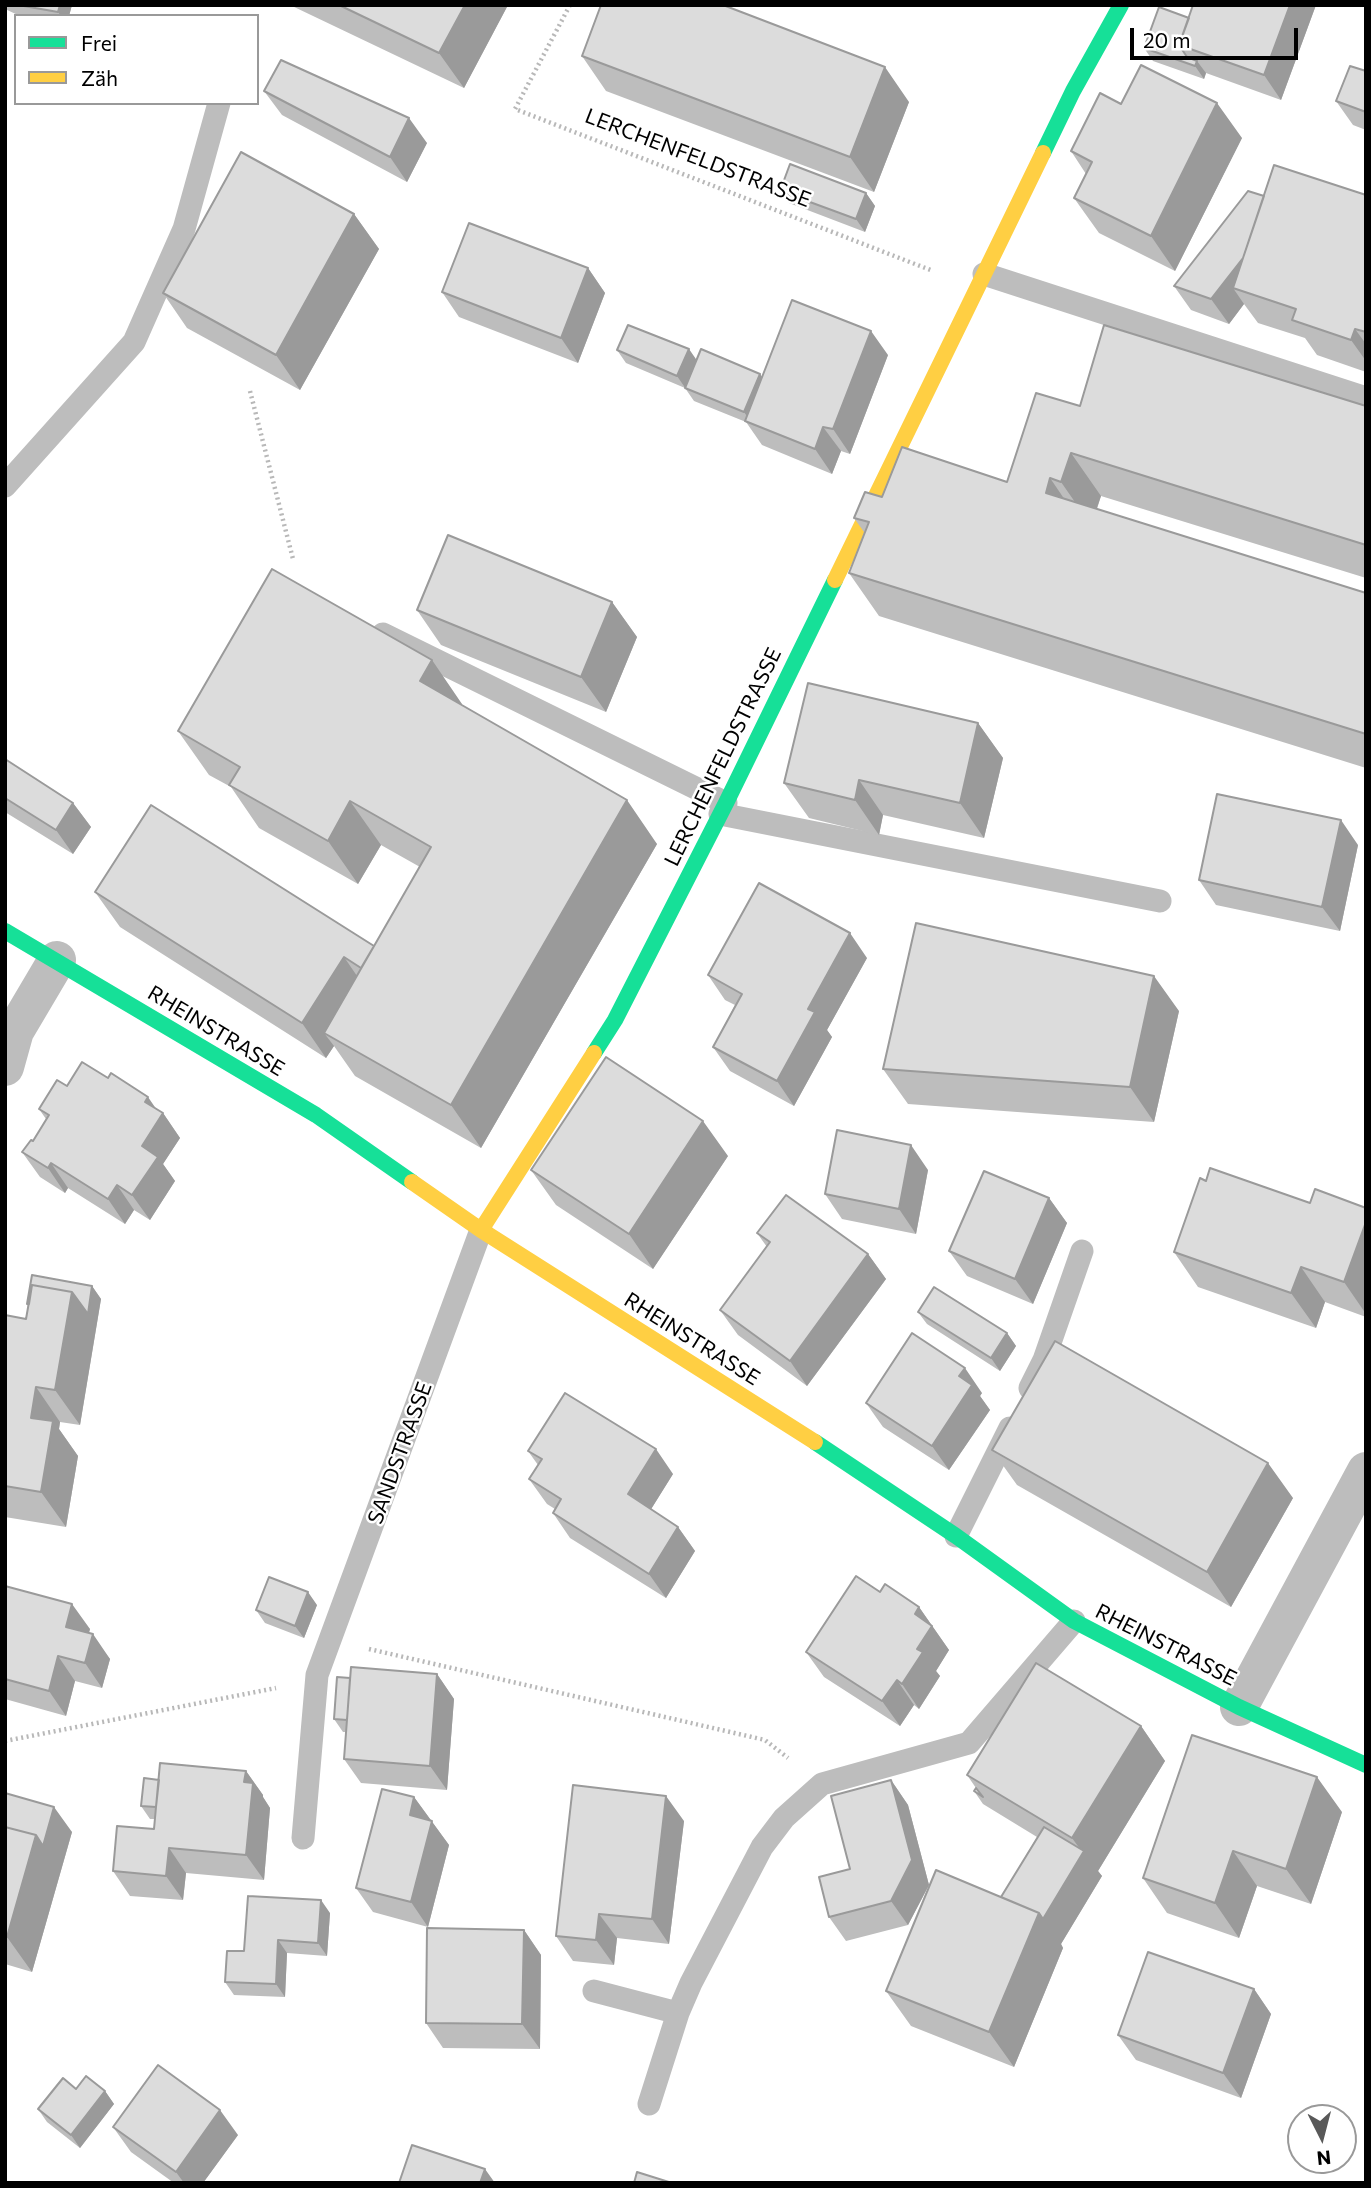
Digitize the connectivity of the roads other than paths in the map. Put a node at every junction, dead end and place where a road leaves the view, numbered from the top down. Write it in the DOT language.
graph roads {
  1 [pos="1121,5"];
  2 [pos="218,105"];
  3 [pos="980,281"];
  4 [pos="1366,398"];
  5 [pos="5,486"];
  6 [pos="367,626"];
  7 [pos="723,808"];
  8 [pos="1160,901"];
  9 [pos="5,931"];
  10 [pos="57,960"];
  11 [pos="5,1067"];
  12 [pos="481,1230"];
  13 [pos="1082,1251"];
  14 [pos="1366,1471"];
  15 [pos="956,1536"];
  16 [pos="1074,1621"];
  17 [pos="1239,1707"];
  18 [pos="1366,1765"];
  19 [pos="303,1838"];
  20 [pos="594,1991"];
  21 [pos="678,2012"];
  22 [pos="649,2104"];
  1 -- 3 [label="street, LERCHENFELDSTRASSE"];
  2 -- 5 [label="lane"];
  3 -- 4 [label="lane"];
  3 -- 7 [label="street, LERCHENFELDSTRASSE"];
  6 -- 7 [label="lane"];
  7 -- 8 [label="lane"];
  7 -- 12 [label="street, LERCHENFELDSTRASSE"];
  9 -- 10 [label="street, RHEINSTRASSE"];
  10 -- 11 [label="street"];
  10 -- 12 [label="street, RHEINSTRASSE"];
  12 -- 15 [label="street, RHEINSTRASSE"];
  12 -- 19 [label="lane, SANDSTRASSE"];
  13 -- 15 [label="lane"];
  14 -- 17 [label="street"];
  15 -- 16 [label="street, RHEINSTRASSE"];
  16 -- 17 [label="street, RHEINSTRASSE"];
  16 -- 21 [label="lane"];
  17 -- 18 [label="street, RHEINSTRASSE"];
  20 -- 21 [label="lane"];
  21 -- 22 [label="lane"];
}
